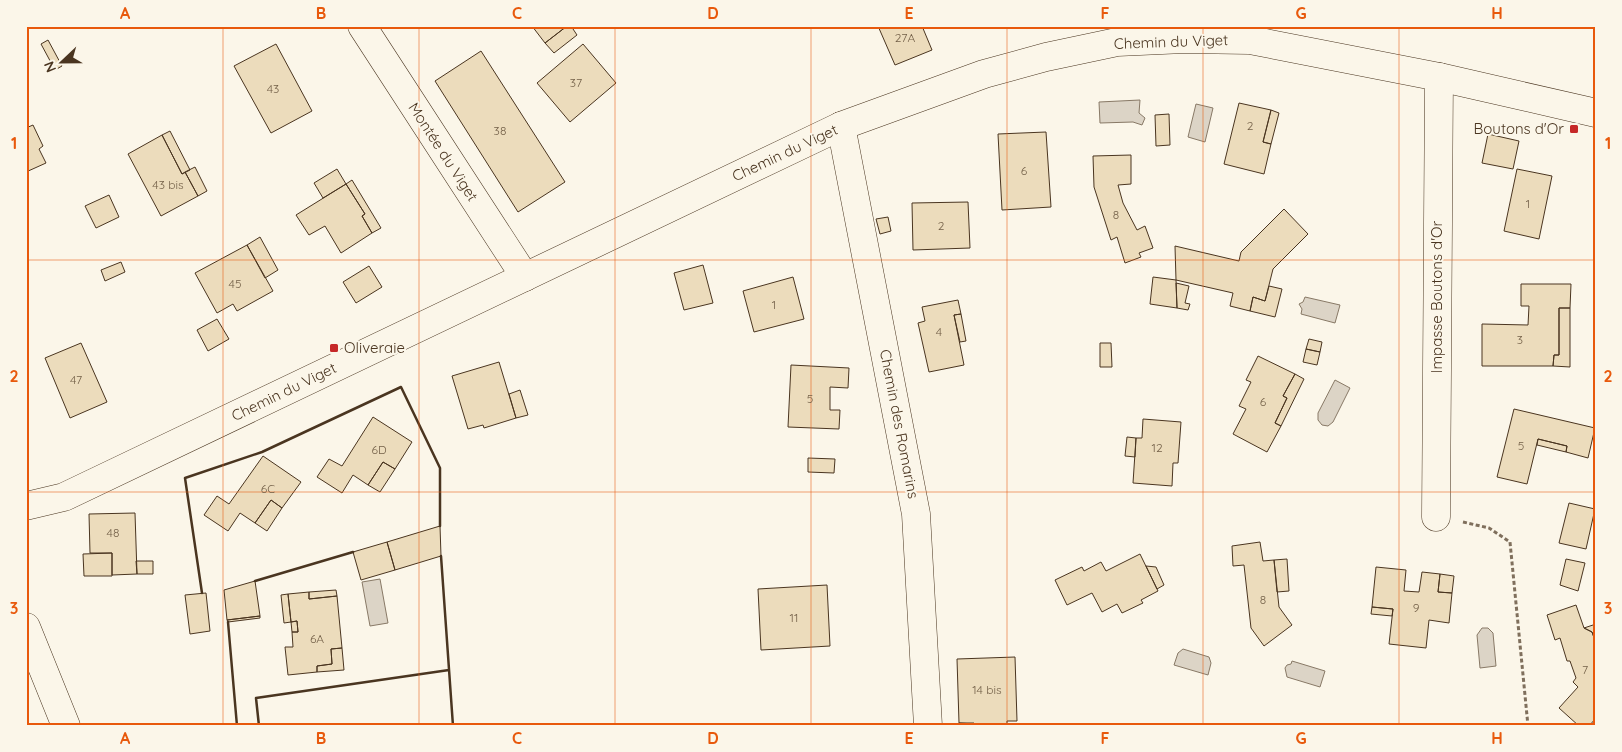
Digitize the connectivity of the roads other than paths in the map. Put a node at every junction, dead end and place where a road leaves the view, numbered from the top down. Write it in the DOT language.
graph roads {
  1 [pos="362,26"];
  2 [pos="1439,77"];
  3 [pos="1596,113"];
  4 [pos="841,126"];
  5 [pos="525,277"];
  6 [pos="26,506"];
  7 [pos="1436,517"];
  8 [pos="26,627"];
  9 [pos="66,726"];
  10 [pos="928,726"];
  1 -- 5 [label="street, Montée du Viget"];
  2 -- 3 [label="street, Chemin du Viget"];
  2 -- 4 [label="street, Chemin du Viget"];
  2 -- 7 [label="street, Impasse Boutons d'Or"];
  4 -- 5 [label="street, Chemin du Viget"];
  4 -- 10 [label="street, Chemin des Romarins"];
  5 -- 6 [label="street, Chemin du Viget"];
  8 -- 9 [label="street"];
}
